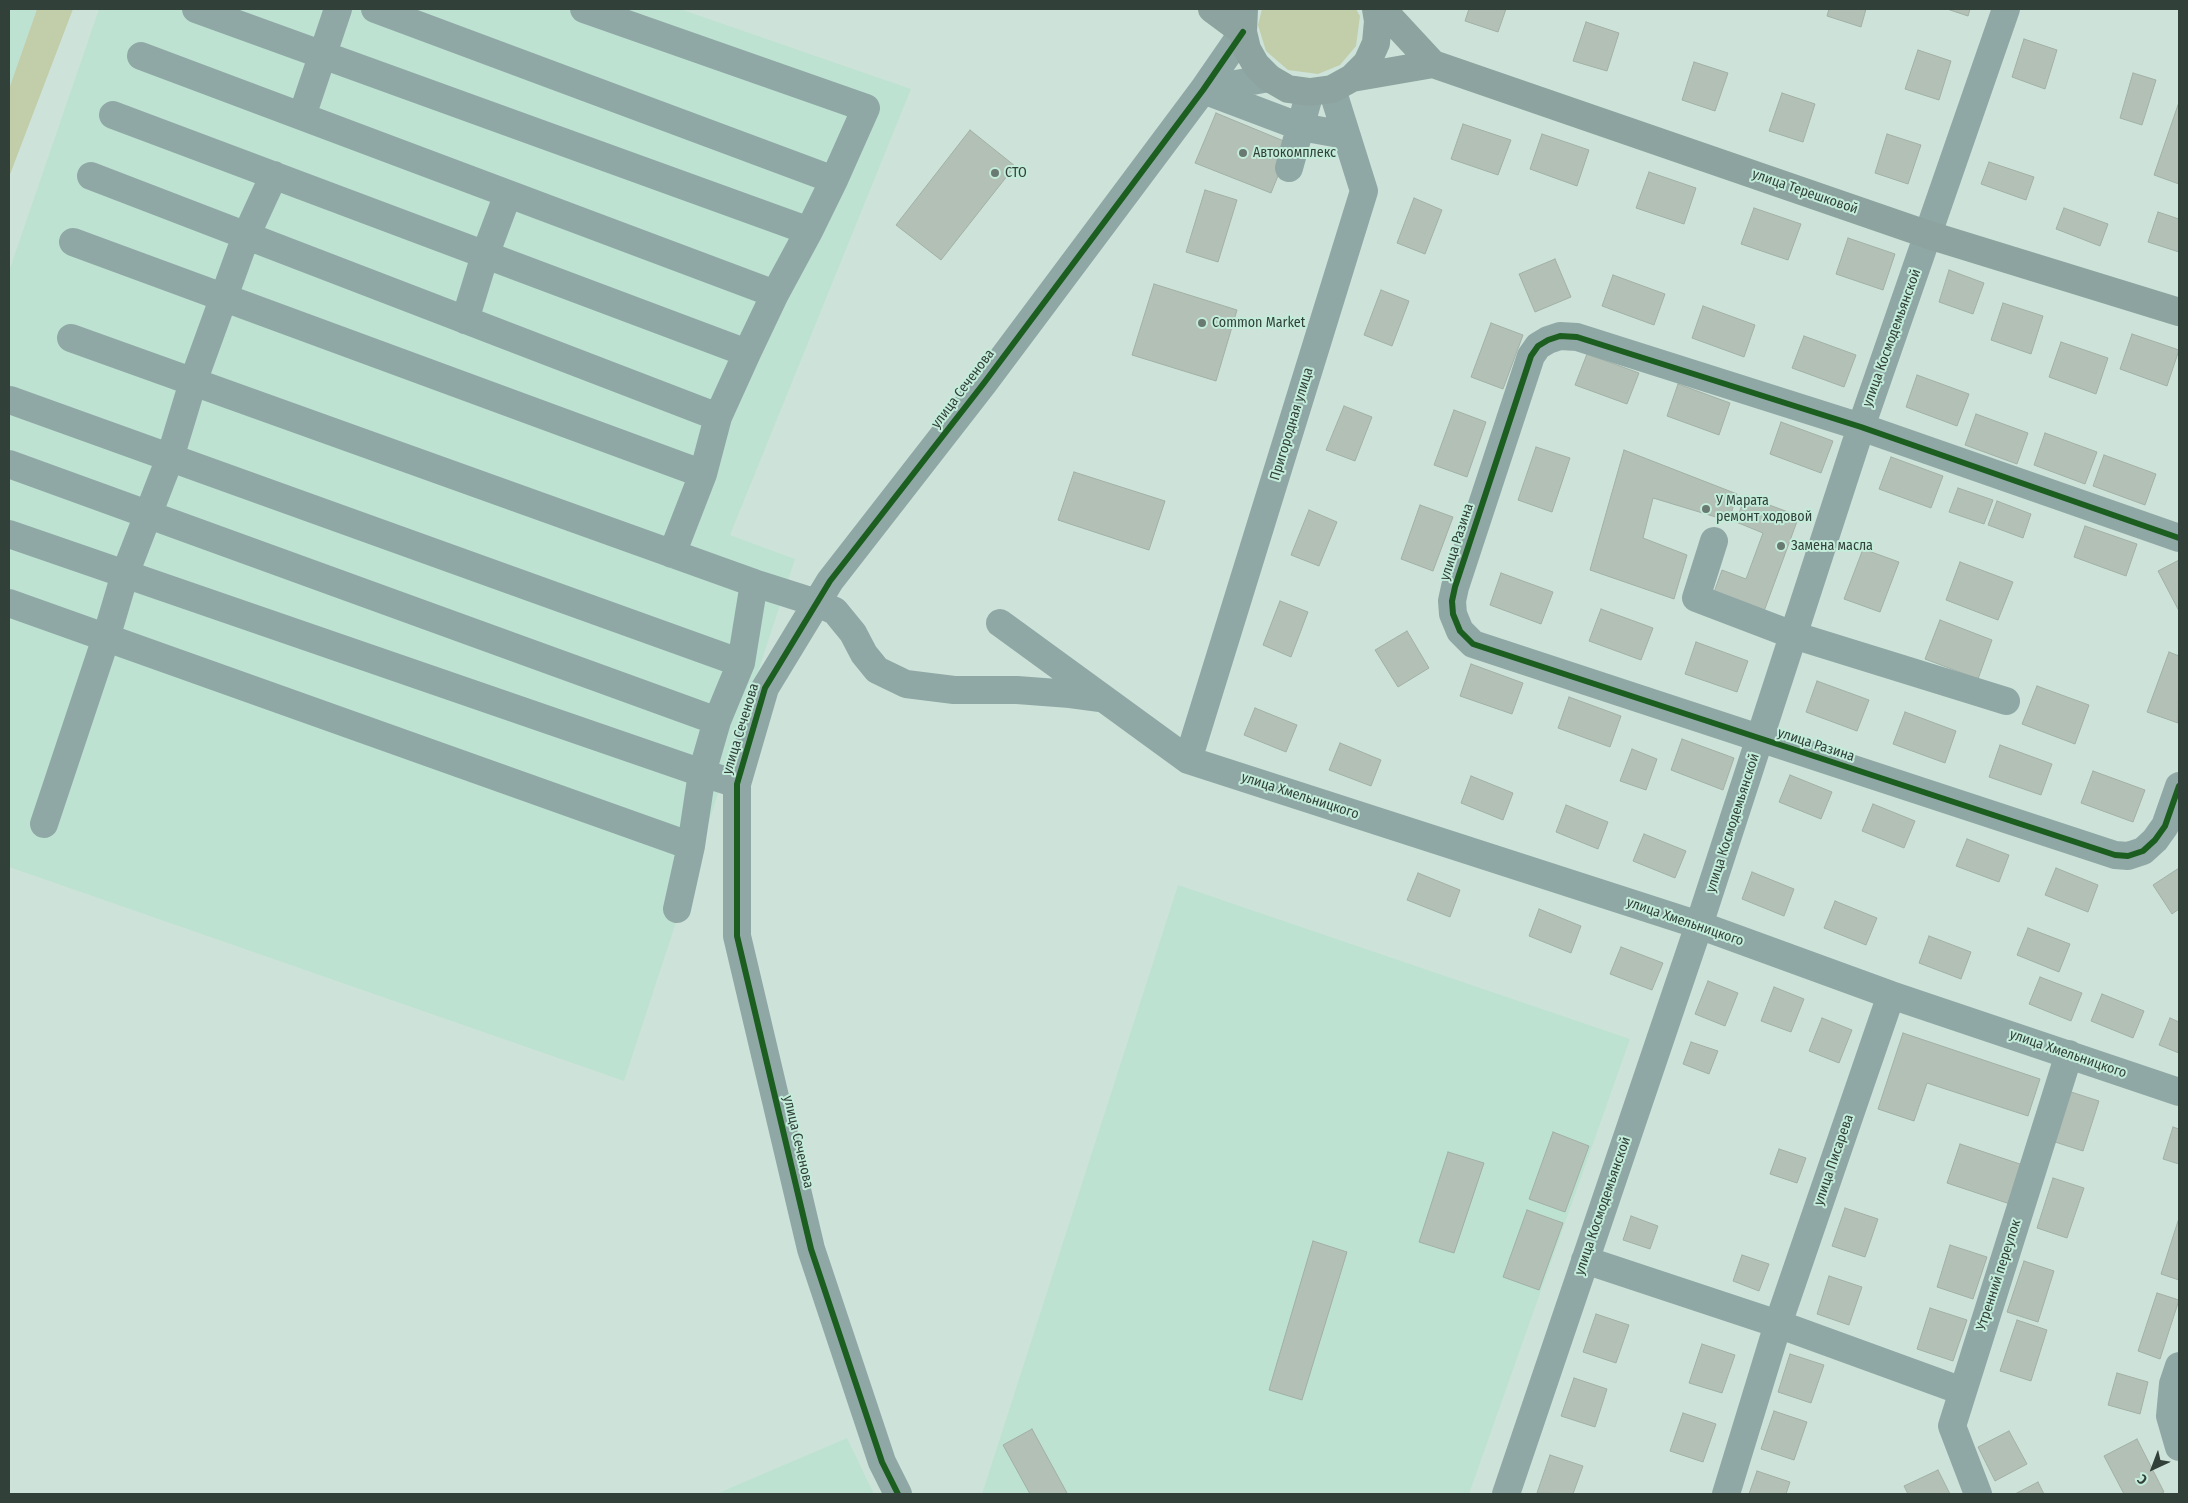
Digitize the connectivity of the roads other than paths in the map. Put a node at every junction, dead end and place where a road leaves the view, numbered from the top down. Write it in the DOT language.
graph roads {
  1 [pos="196,9"];
  2 [pos="338,9"];
  3 [pos="374,9"];
  4 [pos="584,9"];
  5 [pos="1212,9"];
  6 [pos="1376,9"];
  7 [pos="1382,9"];
  8 [pos="2006,9"];
  9 [pos="1244,20"];
  10 [pos="323,55"];
  11 [pos="141,56"];
  12 [pos="1434,64"];
  13 [pos="1269,78"];
  14 [pos="1331,86"];
  15 [pos="1203,90"];
  16 [pos="113,115"];
  17 [pos="302,116"];
  18 [pos="1301,128"];
  19 [pos="1345,135"];
  20 [pos="1289,168"];
  21 [pos="274,175"];
  22 [pos="91,176"];
  23 [pos="834,180"];
  24 [pos="508,194"];
  25 [pos="809,231"];
  26 [pos="1929,235"];
  27 [pos="246,236"];
  28 [pos="73,242"];
  29 [pos="486,255"];
  30 [pos="775,294"];
  31 [pos="223,297"];
  32 [pos="2179,312"];
  33 [pos="465,320"];
  34 [pos="71,338"];
  35 [pos="747,353"];
  36 [pos="193,382"];
  37 [pos="10,400"];
  38 [pos="718,416"];
  39 [pos="1861,427"];
  40 [pos="170,458"];
  41 [pos="9,464"];
  42 [pos="703,474"];
  43 [pos="148,514"];
  44 [pos="9,534"];
  45 [pos="2179,538"];
  46 [pos="1714,541"];
  47 [pos="672,554"];
  48 [pos="125,574"];
  49 [pos="754,583"];
  50 [pos="9,603"];
  51 [pos="817,603"];
  52 [pos="1000,623"];
  53 [pos="1793,635"];
  54 [pos="106,638"];
  55 [pos="741,664"];
  56 [pos="1106,699"];
  57 [pos="2006,701"];
  58 [pos="717,721"];
  59 [pos="1760,740"];
  60 [pos="1188,760"];
  61 [pos="702,773"];
  62 [pos="738,784"];
  63 [pos="2179,786"];
  64 [pos="44,824"];
  65 [pos="691,846"];
  66 [pos="677,909"];
  67 [pos="1699,925"];
  68 [pos="1891,995"];
  69 [pos="2069,1054"];
  70 [pos="2179,1092"];
  71 [pos="1585,1260"];
  72 [pos="1778,1324"];
  73 [pos="2179,1366"];
  74 [pos="1962,1391"];
  75 [pos="2179,1447"];
  76 [pos="898,1494"];
  77 [pos="1506,1494"];
  78 [pos="1726,1494"];
  79 [pos="1978,1494"];
  1 -- 10 [label="street"];
  2 -- 10 [label="street"];
  3 -- 23 [label="street"];
  4 -- 23 [label="street"];
  5 -- 9 [label="main road"];
  6 -- 14 [label="main road"];
  7 -- 12 [label="main road, улица Терешковой"];
  8 -- 26 [label="street, улица Космодемьянской"];
  9 -- 13 [label="main road, улица Терешковой"];
  9 -- 15 [label="street, улица Сеченова"];
  10 -- 17 [label="street"];
  10 -- 25 [label="street"];
  11 -- 17 [label="street"];
  12 -- 14 [label="main road, улица Терешковой"];
  12 -- 26 [label="main road, улица Терешковой"];
  13 -- 14 [label="main road, улица Терешковой"];
  13 -- 15 [label="street"];
  14 -- 18 [label="street"];
  14 -- 19 [label="street, Пригородная улица"];
  15 -- 18 [label="street"];
  15 -- 51 [label="street, улица Сеченова"];
  16 -- 21 [label="street"];
  17 -- 24 [label="street"];
  18 -- 19 [label="street"];
  18 -- 20 [label="street"];
  19 -- 60 [label="street, Пригородная улица"];
  21 -- 27 [label="street"];
  21 -- 29 [label="street"];
  22 -- 27 [label="street"];
  23 -- 25 [label="street"];
  24 -- 29 [label="street"];
  24 -- 30 [label="street"];
  25 -- 30 [label="street"];
  26 -- 32 [label="main road, улица Терешковой"];
  26 -- 39 [label="street, улица Космодемьянской"];
  27 -- 31 [label="street"];
  27 -- 33 [label="street"];
  28 -- 31 [label="street"];
  29 -- 33 [label="street"];
  29 -- 35 [label="street"];
  30 -- 35 [label="street"];
  31 -- 36 [label="street"];
  31 -- 42 [label="street"];
  33 -- 38 [label="street"];
  34 -- 36 [label="street"];
  35 -- 38 [label="street"];
  36 -- 40 [label="street"];
  36 -- 47 [label="street"];
  37 -- 40 [label="street"];
  38 -- 42 [label="street"];
  39 -- 45 [label="street, улица Разина"];
  39 -- 53 [label="street, улица Космодемьянской"];
  39 -- 59 [label="street, улица Разина"];
  40 -- 43 [label="street"];
  40 -- 55 [label="street"];
  41 -- 43 [label="street"];
  42 -- 47 [label="street"];
  43 -- 48 [label="street"];
  43 -- 58 [label="street"];
  44 -- 48 [label="street"];
  46 -- 53 [label="street"];
  47 -- 49 [label="street"];
  48 -- 54 [label="street"];
  48 -- 61 [label="street"];
  49 -- 51 [label="street"];
  49 -- 55 [label="street"];
  50 -- 54 [label="street"];
  51 -- 56 [label="street"];
  51 -- 62 [label="street, улица Сеченова"];
  52 -- 56 [label="street, улица Хмельницкого"];
  53 -- 57 [label="street"];
  53 -- 59 [label="street, улица Космодемьянской"];
  54 -- 64 [label="street"];
  54 -- 65 [label="street"];
  55 -- 58 [label="street"];
  56 -- 60 [label="street, улица Хмельницкого"];
  58 -- 61 [label="street"];
  59 -- 63 [label="street, улица Разина"];
  59 -- 67 [label="street, улица Космодемьянской"];
  60 -- 67 [label="street, улица Хмельницкого"];
  61 -- 62 [label="street"];
  61 -- 65 [label="street"];
  62 -- 76 [label="street, улица Сеченова"];
  65 -- 66 [label="street"];
  67 -- 68 [label="street, улица Хмельницкого"];
  67 -- 71 [label="street, улица Космодемьянской"];
  68 -- 69 [label="street, улица Хмельницкого"];
  68 -- 72 [label="street, улица Писарева"];
  69 -- 70 [label="street, улица Хмельницкого"];
  69 -- 74 [label="street, Утренний переулок"];
  71 -- 72 [label="street"];
  71 -- 77 [label="street, улица Космодемьянской"];
  72 -- 74 [label="street"];
  72 -- 78 [label="street, улица Писарева"];
  73 -- 75 [label="street"];
  74 -- 79 [label="street, Утренний переулок"];
}
